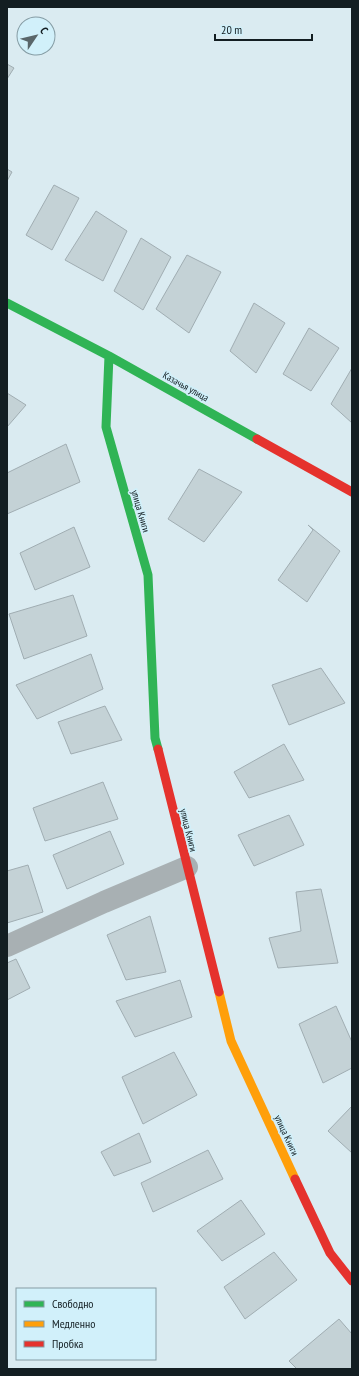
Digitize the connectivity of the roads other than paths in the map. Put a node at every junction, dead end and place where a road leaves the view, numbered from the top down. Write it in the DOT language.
graph roads {
  1 [pos="7,303"];
  2 [pos="109,356"];
  3 [pos="352,492"];
  4 [pos="187,867"];
  5 [pos="7,946"];
  6 [pos="352,1282"];
  1 -- 2 [label="street, Казачья улица"];
  2 -- 3 [label="street, Казачья улица"];
  2 -- 4 [label="street, улица Книги"];
  4 -- 5 [label="street"];
  4 -- 6 [label="street, улица Книги"];
}
